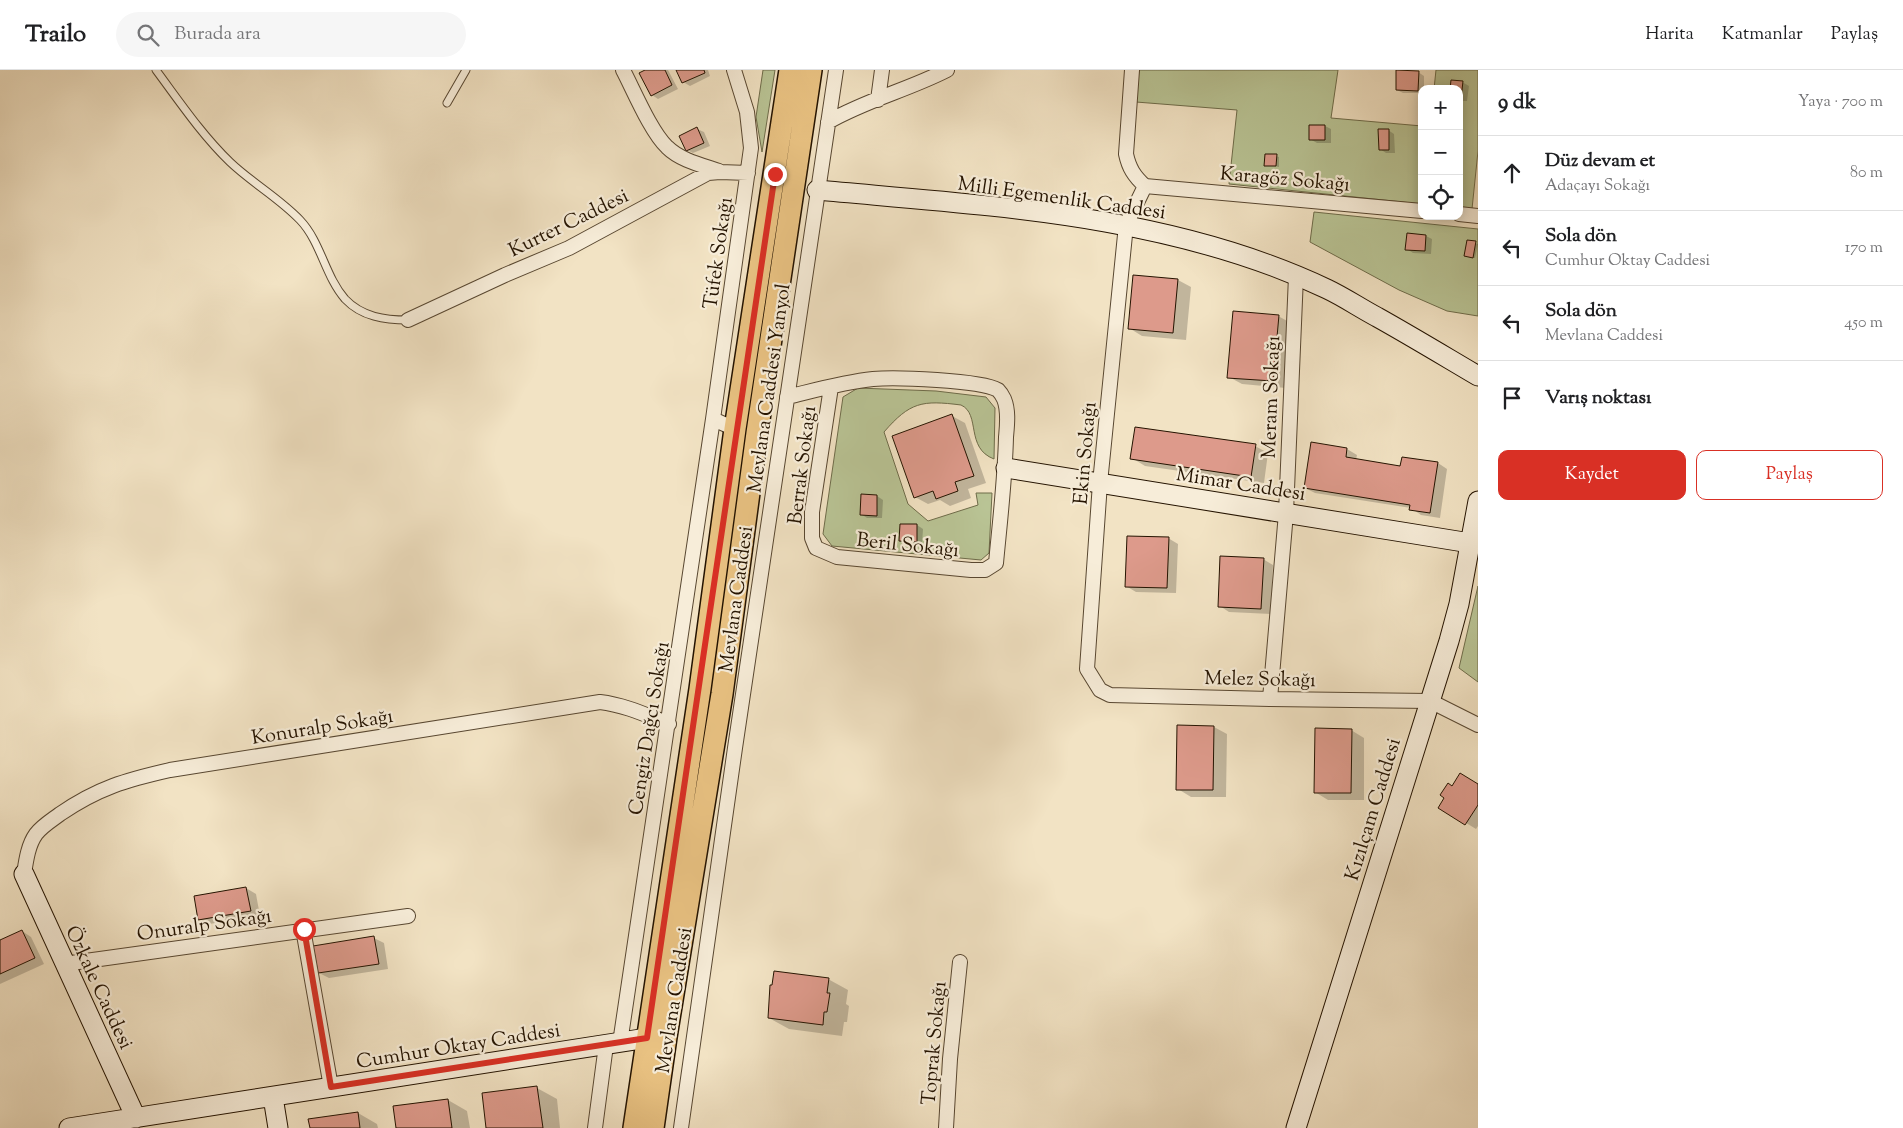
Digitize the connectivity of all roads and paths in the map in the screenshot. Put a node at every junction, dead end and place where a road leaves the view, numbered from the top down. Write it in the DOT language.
graph roads {
  1 [pos="156,70"];
  2 [pos="466,70"];
  3 [pos="623,70"];
  4 [pos="734,70"];
  5 [pos="790,70"];
  6 [pos="811,70"];
  7 [pos="836,70"];
  8 [pos="882,70"];
  9 [pos="947,70"];
  10 [pos="1132,70"];
  11 [pos="878,100"];
  12 [pos="447,103"];
  13 [pos="828,122"];
  14 [pos="720,172"];
  15 [pos="748,173"];
  16 [pos="1145,186"];
  17 [pos="817,190"];
  18 [pos="1418,211"];
  19 [pos="1463,214"];
  20 [pos="1478,216"];
  21 [pos="1126,226"];
  22 [pos="1296,276"];
  23 [pos="408,320"];
  24 [pos="1478,376"];
  25 [pos="831,387"];
  26 [pos="787,397"];
  27 [pos="713,419"];
  28 [pos="735,429"];
  29 [pos="1006,468"];
  30 [pos="1100,483"];
  31 [pos="1478,501"];
  32 [pos="1286,513"];
  33 [pos="1474,544"];
  34 [pos="816,548"];
  35 [pos="1094,683"];
  36 [pos="1270,699"];
  37 [pos="1430,701"];
  38 [pos="669,724"];
  39 [pos="1478,724"];
  40 [pos="24,874"];
  41 [pos="408,916"];
  42 [pos="304,929"];
  43 [pos="960,962"];
  44 [pos="64,964"];
  45 [pos="647,1038"];
  46 [pos="613,1044"];
  47 [pos="331,1087"];
  48 [pos="274,1097"];
  49 [pos="136,1118"];
  50 [pos="69,1128"];
  51 [pos="278,1128"];
  52 [pos="595,1128"];
  53 [pos="634,1128"];
  54 [pos="653,1128"];
  55 [pos="681,1128"];
  56 [pos="946,1128"];
  57 [pos="1296,1128"];
  1 -- 23 [label="lane"];
  2 -- 12 [label="lane"];
  3 -- 14 [label="street"];
  4 -- 15 [label="street, Tüfek Sokağı"];
  5 -- 28 [label="main road, Mevlana Caddesi"];
  6 -- 54 [label="main road, Mevlana Caddesi"];
  7 -- 13 [label="street, Mevlana Caddesi Yanyol"];
  8 -- 11 [label="street"];
  9 -- 11 [label="street"];
  10 -- 16 [label="street"];
  11 -- 13 [label="street"];
  13 -- 17 [label="street, Mevlana Caddesi Yanyol"];
  14 -- 15 [label="street, Kurter Caddesi"];
  14 -- 23 [label="street, Kurter Caddesi"];
  15 -- 27 [label="street, Tüfek Sokağı"];
  16 -- 18 [label="street, Karagöz Sokağı"];
  16 -- 21 [label="street, Ekin Sokağı"];
  17 -- 21 [label="street, Milli Egemenlik Caddesi"];
  17 -- 26 [label="street, Mevlana Caddesi Yanyol"];
  19 -- 20 [label="street"];
  21 -- 22 [label="street, Milli Egemenlik Caddesi"];
  21 -- 30 [label="street, Ekin Sokağı"];
  22 -- 24 [label="street, Milli Egemenlik Caddesi"];
  22 -- 32 [label="street, Meram Sokağı"];
  25 -- 26 [label="street"];
  25 -- 29 [label="street"];
  25 -- 34 [label="street, Berrak Sokağı"];
  26 -- 55 [label="street, Mevlana Caddesi Yanyol"];
  27 -- 28 [label="street"];
  27 -- 38 [label="street, Cengiz Dağcı Sokağı"];
  28 -- 45 [label="main road, Mevlana Caddesi"];
  29 -- 30 [label="street, Mimar Caddesi"];
  29 -- 34 [label="street, Beril Sokağı"];
  30 -- 32 [label="street, Mimar Caddesi"];
  30 -- 35 [label="street, Ekin Sokağı"];
  31 -- 33 [label="street, Kızılçam Caddesi"];
  32 -- 33 [label="street, Mimar Caddesi"];
  32 -- 36 [label="street, Meram Sokağı"];
  33 -- 37 [label="street, Kızılçam Caddesi"];
  35 -- 36 [label="street, Melez Sokağı"];
  36 -- 37 [label="street, Melez Sokağı"];
  37 -- 39 [label="street"];
  37 -- 57 [label="street, Kızılçam Caddesi"];
  38 -- 40 [label="street, Konuralp Sokağı"];
  38 -- 46 [label="street, Cengiz Dağcı Sokağı"];
  40 -- 44 [label="street, Özkale Caddesi"];
  41 -- 42 [label="street, Onuralp Sokağı"];
  42 -- 44 [label="street, Onuralp Sokağı"];
  42 -- 47 [label="street"];
  43 -- 56 [label="street, Toprak Sokağı"];
  44 -- 49 [label="street, Özkale Caddesi"];
  45 -- 46 [label="street, Cumhur Oktay Caddesi"];
  45 -- 53 [label="main road, Mevlana Caddesi"];
  46 -- 47 [label="street, Cumhur Oktay Caddesi"];
  46 -- 52 [label="street, Cengiz Dağcı Sokağı"];
  47 -- 48 [label="street, Cumhur Oktay Caddesi"];
  48 -- 49 [label="street, Cumhur Oktay Caddesi"];
  48 -- 51 [label="street"];
  49 -- 50 [label="street, Cumhur Oktay Caddesi"];
}
